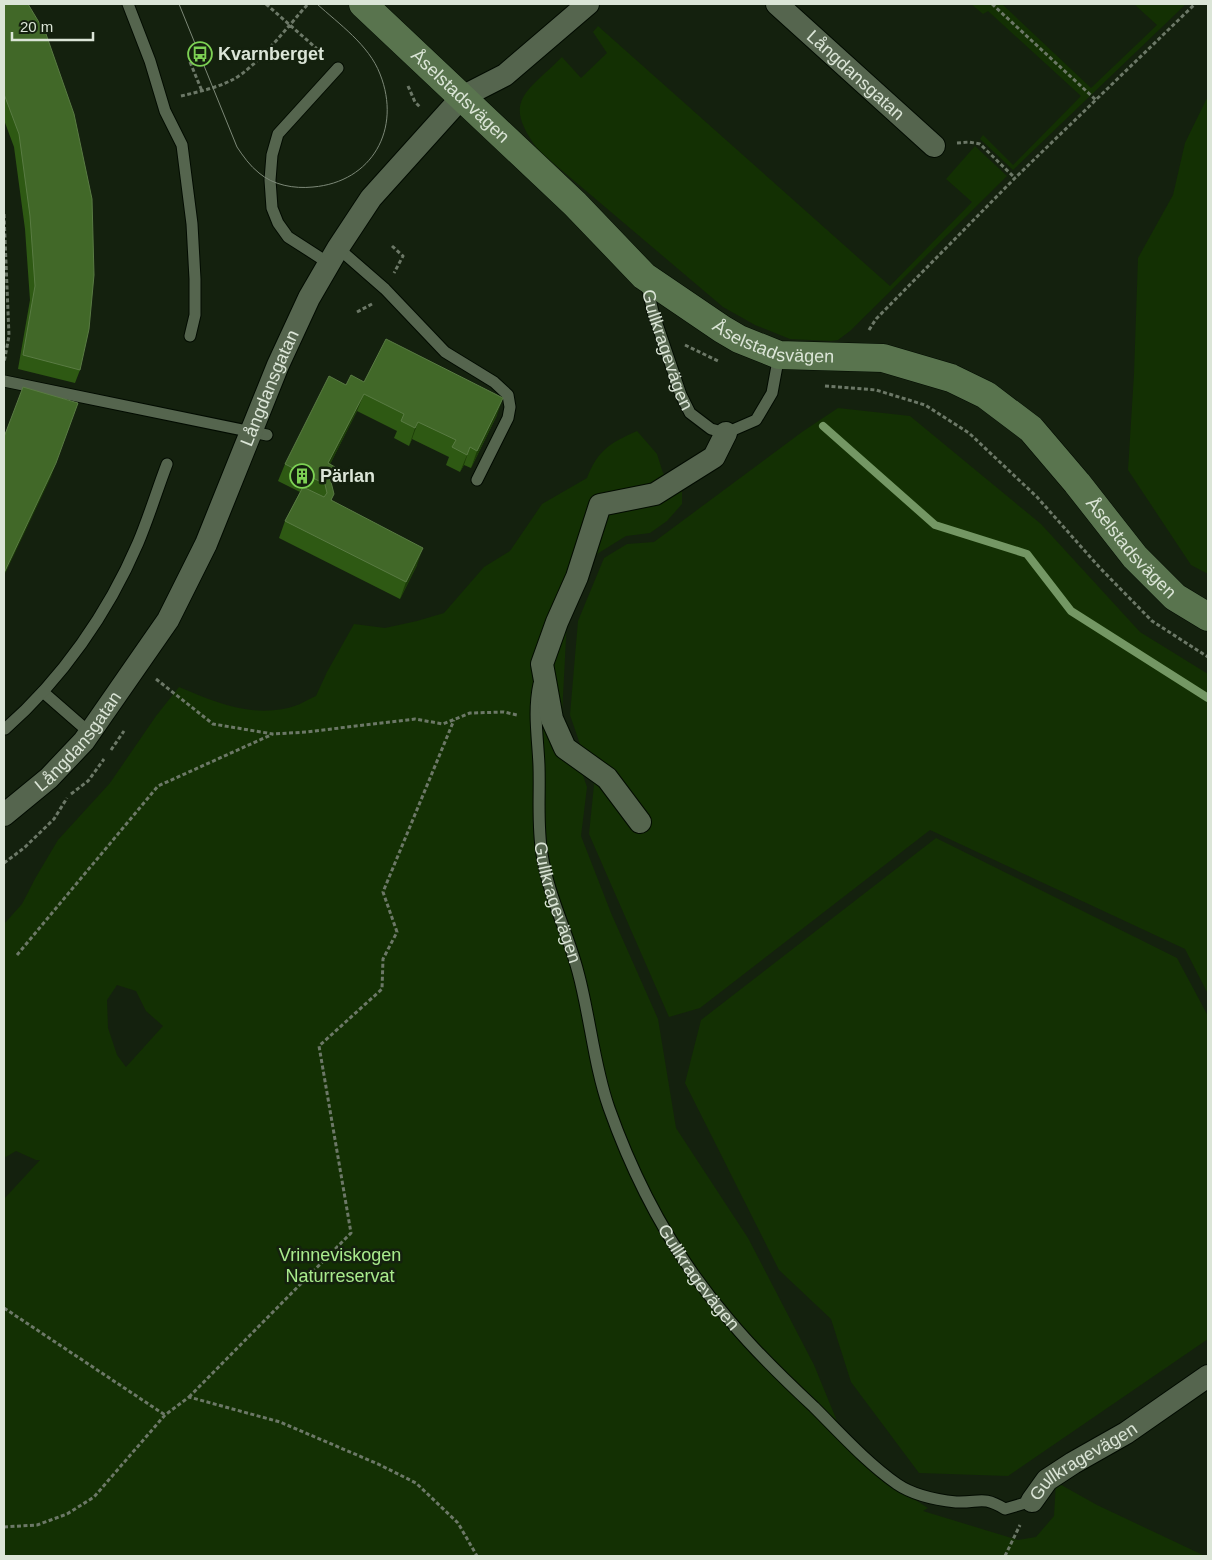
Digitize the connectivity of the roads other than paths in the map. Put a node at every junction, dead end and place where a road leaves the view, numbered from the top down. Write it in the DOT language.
graph roads {
  1 [pos="128,4"];
  2 [pos="363,4"];
  3 [pos="588,4"];
  4 [pos="777,4"];
  5 [pos="338,68"];
  6 [pos="462,97"];
  7 [pos="934,146"];
  8 [pos="334,256"];
  9 [pos="644,276"];
  10 [pos="190,336"];
  11 [pos="778,356"];
  12 [pos="4,381"];
  13 [pos="726,433"];
  14 [pos="259,434"];
  15 [pos="167,464"];
  16 [pos="477,480"];
  17 [pos="1208,617"];
  18 [pos="542,664"];
  19 [pos="42,692"];
  20 [pos="5,729"];
  21 [pos="90,733"];
  22 [pos="4,815"];
  23 [pos="640,822"];
  24 [pos="1208,1376"];
  25 [pos="1032,1501"];
  1 -- 10 [label="lane"];
  2 -- 6 [label="street, Åselstadsvägen"];
  3 -- 6 [label="street, Långdansgatan"];
  4 -- 7 [label="street, Långdansgatan"];
  5 -- 8 [label="lane"];
  6 -- 8 [label="street, Långdansgatan"];
  6 -- 9 [label="street, Åselstadsvägen"];
  8 -- 14 [label="street, Långdansgatan"];
  8 -- 16 [label="lane"];
  9 -- 11 [label="street, Åselstadsvägen"];
  9 -- 13 [label="lane, Gullkragevägen"];
  11 -- 13 [label="lane"];
  11 -- 17 [label="street, Åselstadsvägen"];
  12 -- 14 [label="lane"];
  13 -- 18 [label="street, Gullkragevägen"];
  14 -- 21 [label="street, Långdansgatan"];
  15 -- 19 [label="lane"];
  18 -- 23 [label="street"];
  18 -- 25 [label="lane, Gullkragevägen"];
  19 -- 20 [label="lane"];
  19 -- 21 [label="lane"];
  21 -- 22 [label="street, Långdansgatan"];
  24 -- 25 [label="street, Gullkragevägen"];
}
